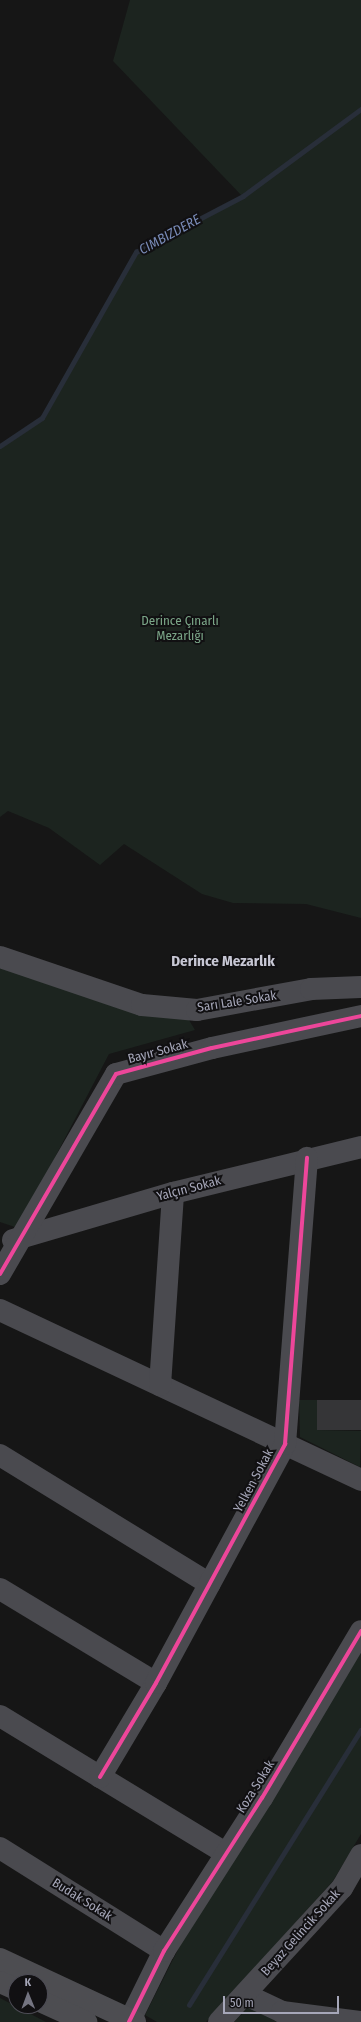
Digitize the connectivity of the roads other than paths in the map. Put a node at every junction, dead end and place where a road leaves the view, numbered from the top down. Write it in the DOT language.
graph roads {
  1 [pos="0,957"];
  2 [pos="361,986"];
  3 [pos="361,1016"];
  4 [pos="361,1147"];
  5 [pos="307,1158"];
  6 [pos="173,1193"];
  7 [pos="6,1237"];
  8 [pos="0,1274"];
  9 [pos="0,1310"];
  10 [pos="160,1385"];
  11 [pos="285,1444"];
  12 [pos="0,1455"];
  13 [pos="361,1480"];
  14 [pos="210,1584"];
  15 [pos="0,1589"];
  16 [pos="361,1631"];
  17 [pos="156,1683"];
  18 [pos="0,1716"];
  19 [pos="100,1777"];
  20 [pos="0,1848"];
  21 [pos="225,1853"];
  22 [pos="361,1855"];
  23 [pos="351,1890"];
  24 [pos="164,1952"];
  25 [pos="0,1959"];
  26 [pos="246,1995"];
  27 [pos="48,2005"];
  28 [pos="131,2021"];
  29 [pos="86,2022"];
  30 [pos="219,2022"];
  31 [pos="361,2022"];
  1 -- 2 [label="street, Sarı Lale Sokak"];
  3 -- 7 [label="street, Bayır Sokak"];
  4 -- 5 [label="street, Yalçın Sokak"];
  5 -- 6 [label="street, Yalçın Sokak"];
  5 -- 11 [label="street, Yelken Sokak"];
  6 -- 7 [label="street, Yalçın Sokak"];
  6 -- 10 [label="street"];
  7 -- 8 [label="street, Bayır Sokak"];
  9 -- 10 [label="street"];
  10 -- 11 [label="street"];
  11 -- 13 [label="street"];
  11 -- 14 [label="street, Yelken Sokak"];
  12 -- 14 [label="street"];
  14 -- 17 [label="street, Yelken Sokak"];
  15 -- 17 [label="street"];
  16 -- 21 [label="street, Koza Sokak"];
  17 -- 19 [label="street, Yelken Sokak"];
  18 -- 19 [label="street"];
  19 -- 21 [label="street"];
  20 -- 24 [label="street, Budak Sokak"];
  21 -- 24 [label="street, Koza Sokak"];
  22 -- 23 [label="street, Beyaz Gelincik Sokak"];
  23 -- 26 [label="street, Beyaz Gelincik Sokak"];
  24 -- 28 [label="street, Koza Sokak"];
  25 -- 28 [label="main road"];
  26 -- 30 [label="street, Beyaz Gelincik Sokak"];
  26 -- 31 [label="street"];
  27 -- 29 [label="main road"];
}
